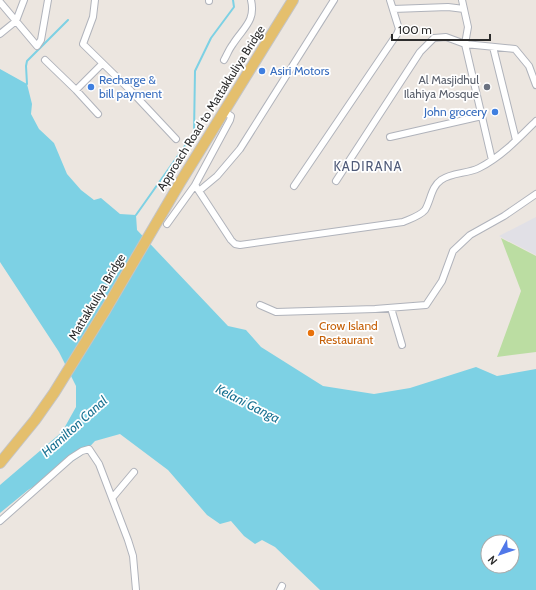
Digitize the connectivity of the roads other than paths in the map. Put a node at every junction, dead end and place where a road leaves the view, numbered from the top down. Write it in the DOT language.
graph roads {
  1 [pos="24,0"];
  2 [pos="48,0"];
  3 [pos="95,0"];
  4 [pos="251,0"];
  5 [pos="293,0"];
  6 [pos="334,0"];
  7 [pos="390,0"];
  8 [pos="462,0"];
  9 [pos="0,2"];
  10 [pos="393,8"];
  11 [pos="464,9"];
  12 [pos="16,21"];
  13 [pos="0,34"];
  14 [pos="465,44"];
  15 [pos="493,47"];
  16 [pos="45,60"];
  17 [pos="224,60"];
  18 [pos="102,64"];
  19 [pos="536,85"];
  20 [pos="76,90"];
  21 [pos="225,112"];
  22 [pos="98,114"];
  23 [pos="482,116"];
  24 [pos="536,121"];
  25 [pos="390,137"];
  26 [pos="176,140"];
  27 [pos="516,140"];
  28 [pos="492,160"];
  29 [pos="336,181"];
  30 [pos="195,185"];
  31 [pos="294,186"];
  32 [pos="199,191"];
  33 [pos="536,194"];
  34 [pos="167,224"];
  35 [pos="152,229"];
  36 [pos="260,305"];
  37 [pos="391,308"];
  38 [pos="402,345"];
  39 [pos="0,463"];
  40 [pos="134,472"];
  41 [pos="113,497"];
  42 [pos="0,521"];
  43 [pos="136,590"];
  1 -- 12 [label="street"];
  2 -- 12 [label="street"];
  3 -- 18 [label="street"];
  4 -- 17 [label="street"];
  5 -- 21 [label="main road, Approach Road to Mattakkuliya Bridge"];
  6 -- 32 [label="street"];
  7 -- 10 [label="street"];
  8 -- 11 [label="street"];
  9 -- 12 [label="street"];
  10 -- 11 [label="street"];
  10 -- 31 [label="street"];
  11 -- 14 [label="street"];
  12 -- 13 [label="street"];
  14 -- 15 [label="street"];
  14 -- 23 [label="street"];
  14 -- 29 [label="street"];
  15 -- 19 [label="street"];
  15 -- 27 [label="street"];
  16 -- 20 [label="street"];
  18 -- 20 [label="street"];
  18 -- 26 [label="street"];
  20 -- 22 [label="street"];
  21 -- 30 [label="street"];
  21 -- 35 [label="main road, Approach Road to Mattakkuliya Bridge"];
  23 -- 25 [label="street"];
  23 -- 28 [label="street"];
  24 -- 27 [label="street"];
  27 -- 28 [label="street"];
  28 -- 32 [label="street"];
  30 -- 32 [label="street"];
  30 -- 34 [label="street"];
  33 -- 37 [label="street"];
  35 -- 39 [label="main road, Mattakkuliya Bridge"];
  36 -- 37 [label="street"];
  37 -- 38 [label="street"];
  40 -- 41 [label="street"];
  41 -- 42 [label="street"];
  41 -- 43 [label="street"];
}
